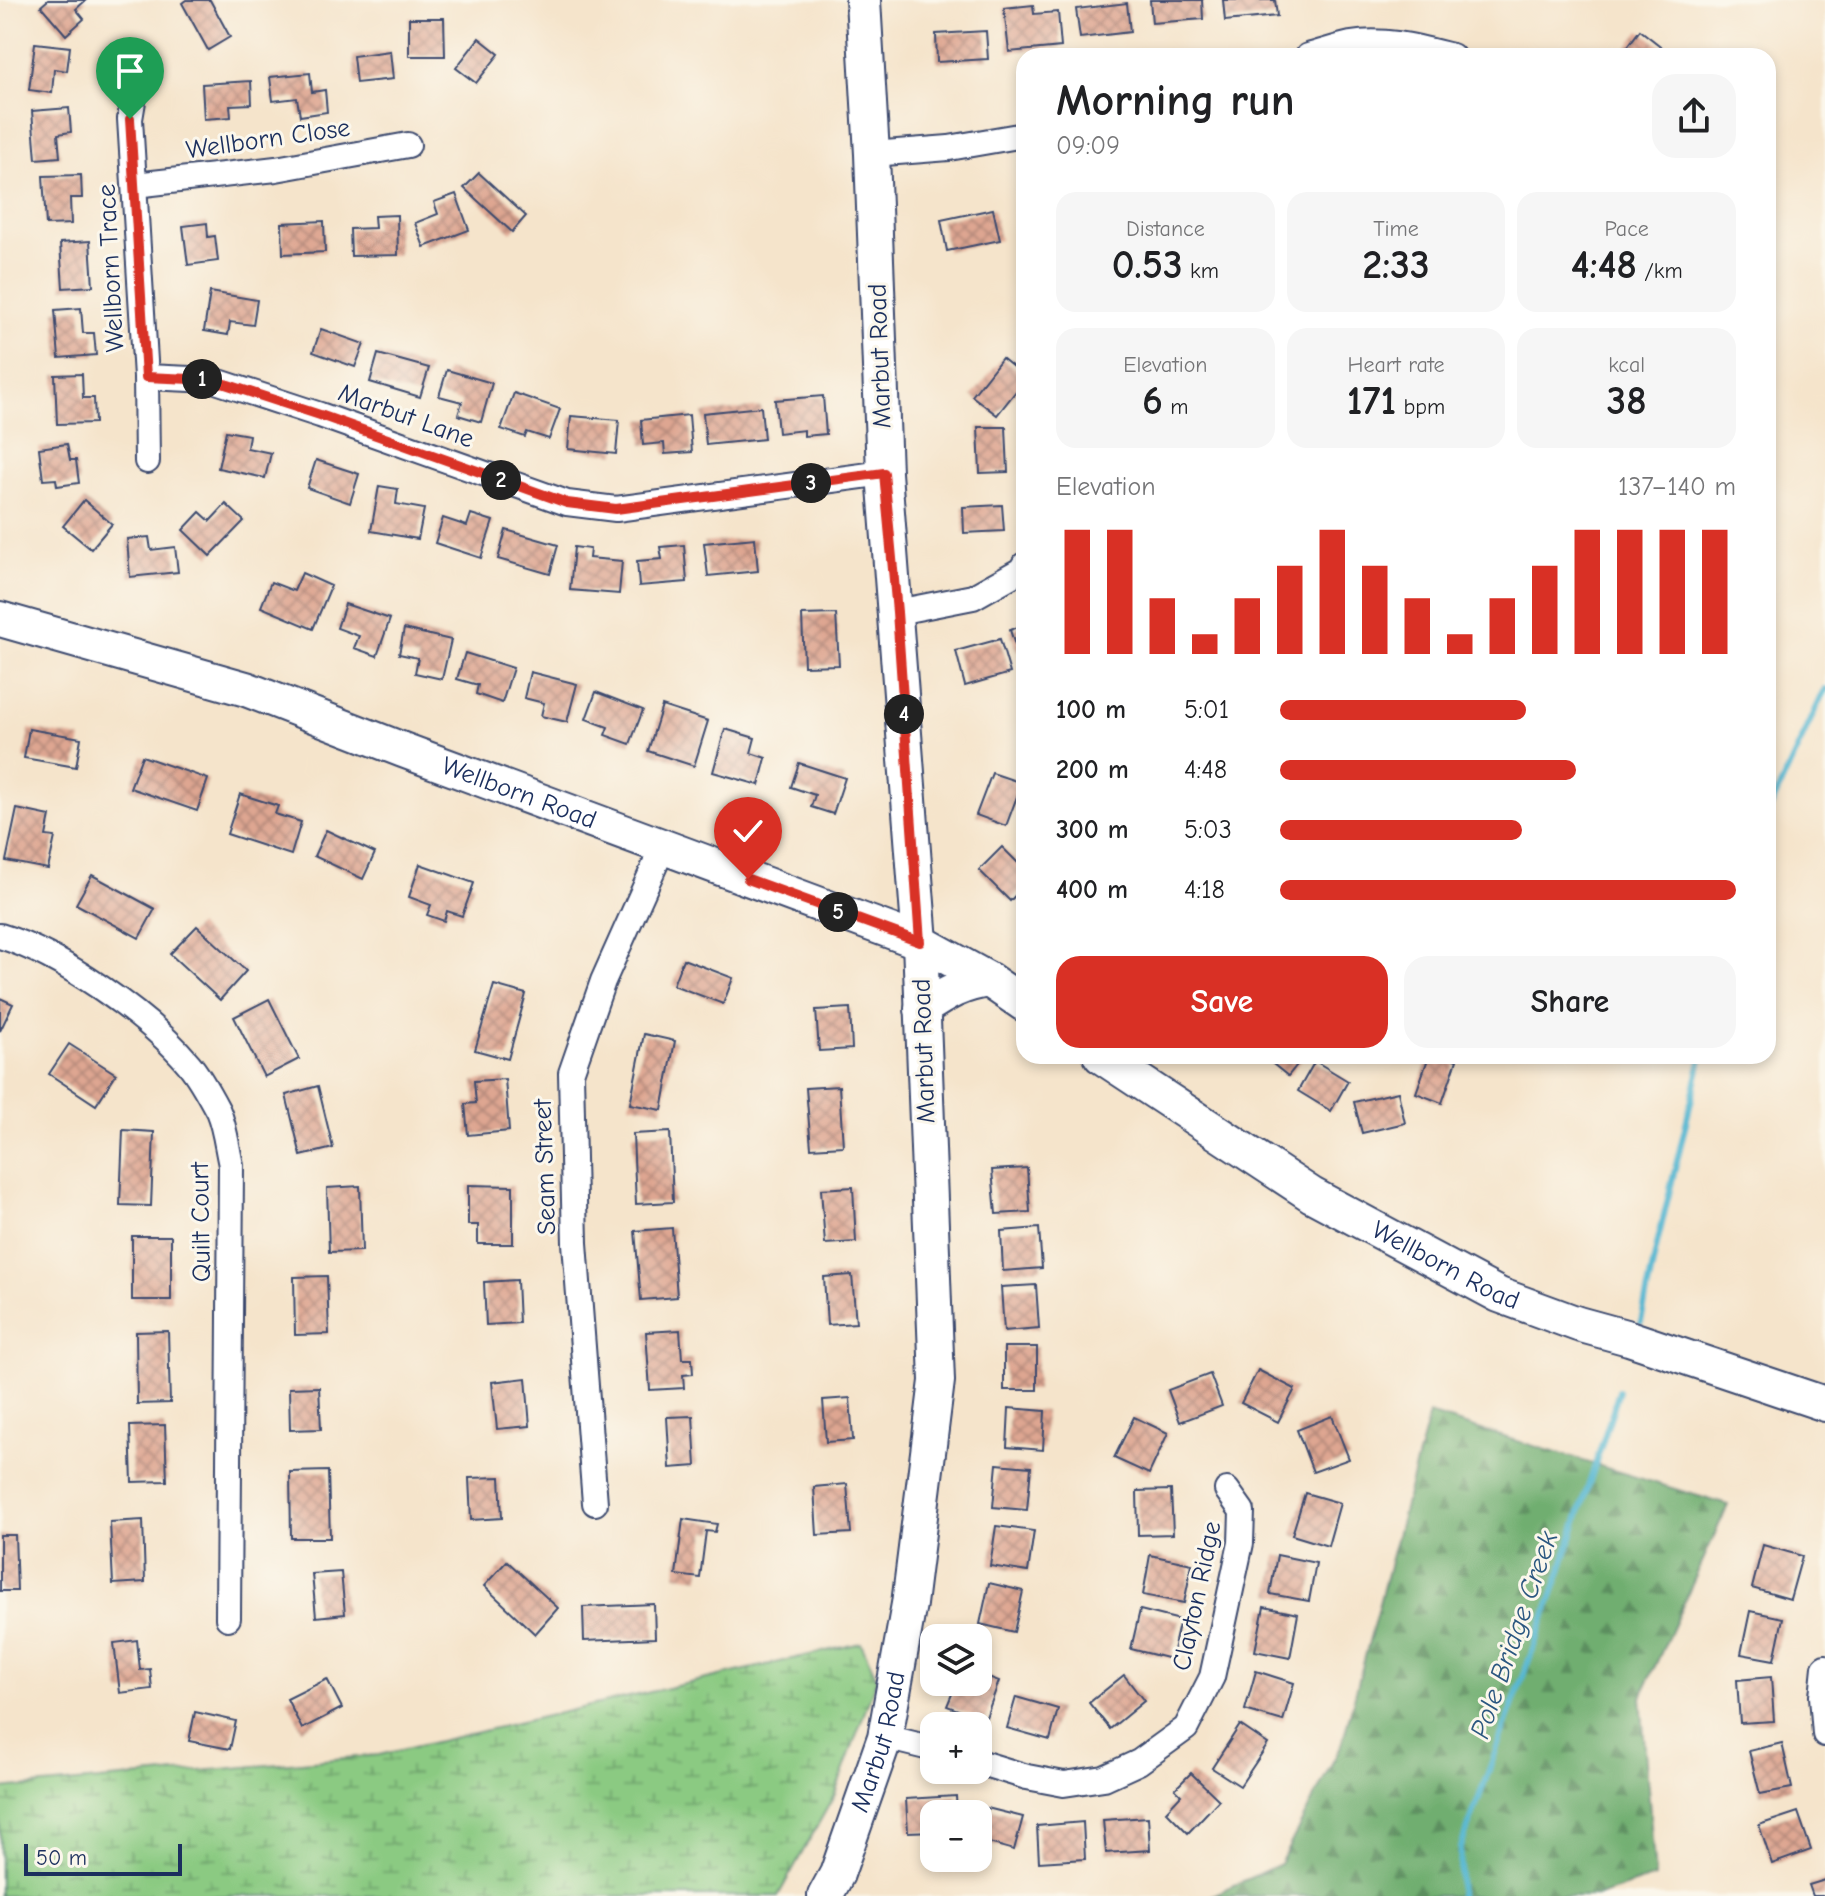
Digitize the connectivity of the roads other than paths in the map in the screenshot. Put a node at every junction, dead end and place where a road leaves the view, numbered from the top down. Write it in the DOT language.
graph roads {
  1 [pos="863,0"];
  2 [pos="1337,48"];
  3 [pos="1418,48"];
  4 [pos="138,72"];
  5 [pos="1016,136"];
  6 [pos="408,145"];
  7 [pos="872,154"];
  8 [pos="135,185"];
  9 [pos="146,377"];
  10 [pos="147,461"];
  11 [pos="884,473"];
  12 [pos="1016,573"];
  13 [pos="897,612"];
  14 [pos="0,619"];
  15 [pos="663,847"];
  16 [pos="0,936"];
  17 [pos="920,942"];
  18 [pos="989,980"];
  19 [pos="1016,999"];
  20 [pos="922,1009"];
  21 [pos="1113,1064"];
  22 [pos="1825,1404"];
  23 [pos="1227,1490"];
  24 [pos="595,1503"];
  25 [pos="228,1618"];
  26 [pos="1825,1667"];
  27 [pos="1825,1734"];
  28 [pos="885,1737"];
  29 [pos="920,1746"];
  30 [pos="992,1766"];
  31 [pos="825,1896"];
  1 -- 7 [label="street, Marbut Road"];
  2 -- 3 [label="street"];
  4 -- 8 [label="street, Wellborn Trace"];
  5 -- 7 [label="street"];
  6 -- 8 [label="street, Wellborn Close"];
  7 -- 11 [label="street, Marbut Road"];
  8 -- 9 [label="street, Wellborn Trace"];
  9 -- 10 [label="street, Wellborn Trace"];
  9 -- 11 [label="street, Marbut Lane"];
  11 -- 13 [label="street, Marbut Road"];
  12 -- 13 [label="street"];
  13 -- 17 [label="street, Marbut Road"];
  14 -- 15 [label="street, Wellborn Road"];
  15 -- 17 [label="street, Wellborn Road"];
  15 -- 24 [label="street, Seam Street"];
  16 -- 25 [label="street, Quilt Court"];
  17 -- 18 [label="street, Wellborn Road"];
  17 -- 20 [label="street, Marbut Road"];
  18 -- 19 [label="street, Wellborn Road"];
  18 -- 20 [label="street"];
  20 -- 28 [label="street, Marbut Road"];
  21 -- 22 [label="street, Wellborn Road"];
  23 -- 30 [label="street, Clayton Ridge"];
  26 -- 27 [label="street"];
  28 -- 29 [label="street"];
  28 -- 31 [label="street, Marbut Road"];
}
